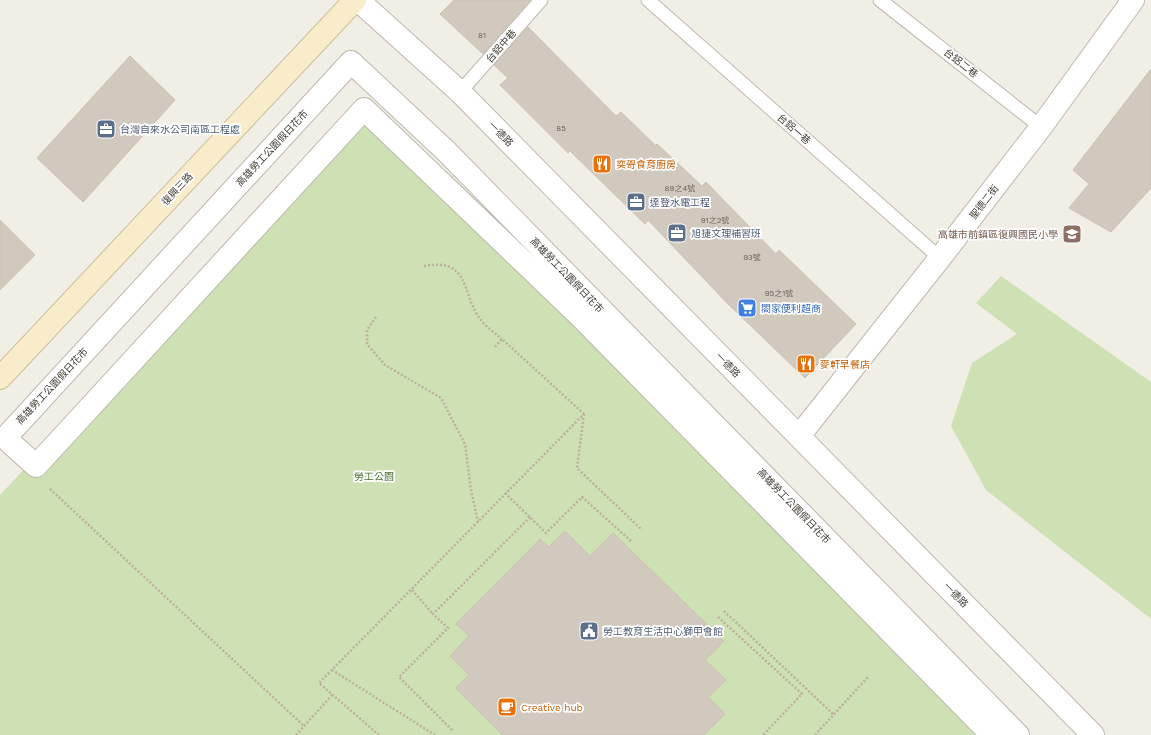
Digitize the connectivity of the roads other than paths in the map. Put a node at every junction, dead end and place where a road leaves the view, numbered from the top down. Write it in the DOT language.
graph roads {
  1 [pos="355,0"];
  2 [pos="358,0"];
  3 [pos="541,0"];
  4 [pos="648,0"];
  5 [pos="880,0"];
  6 [pos="1133,0"];
  7 [pos="460,92"];
  8 [pos="1042,127"];
  9 [pos="940,258"];
  10 [pos="0,378"];
  11 [pos="799,436"];
  12 [pos="992,735"];
  13 [pos="1018,735"];
  14 [pos="1093,735"];
  1 -- 10 [label="street, 復興三路"];
  2 -- 7 [label="street, 一德路"];
  3 -- 7 [label="lane, 台鋁中巷"];
  4 -- 9 [label="lane, 台鋁一巷"];
  5 -- 8 [label="lane, 台鋁二巷"];
  6 -- 8 [label="street, 聖德二街"];
  7 -- 11 [label="street, 一德路"];
  8 -- 9 [label="street, 聖德二街"];
  9 -- 11 [label="street, 聖德二街"];
  11 -- 14 [label="street, 一德路"];
  12 -- 13 [label="street, 高雄勞工公園假日花市"];
}
